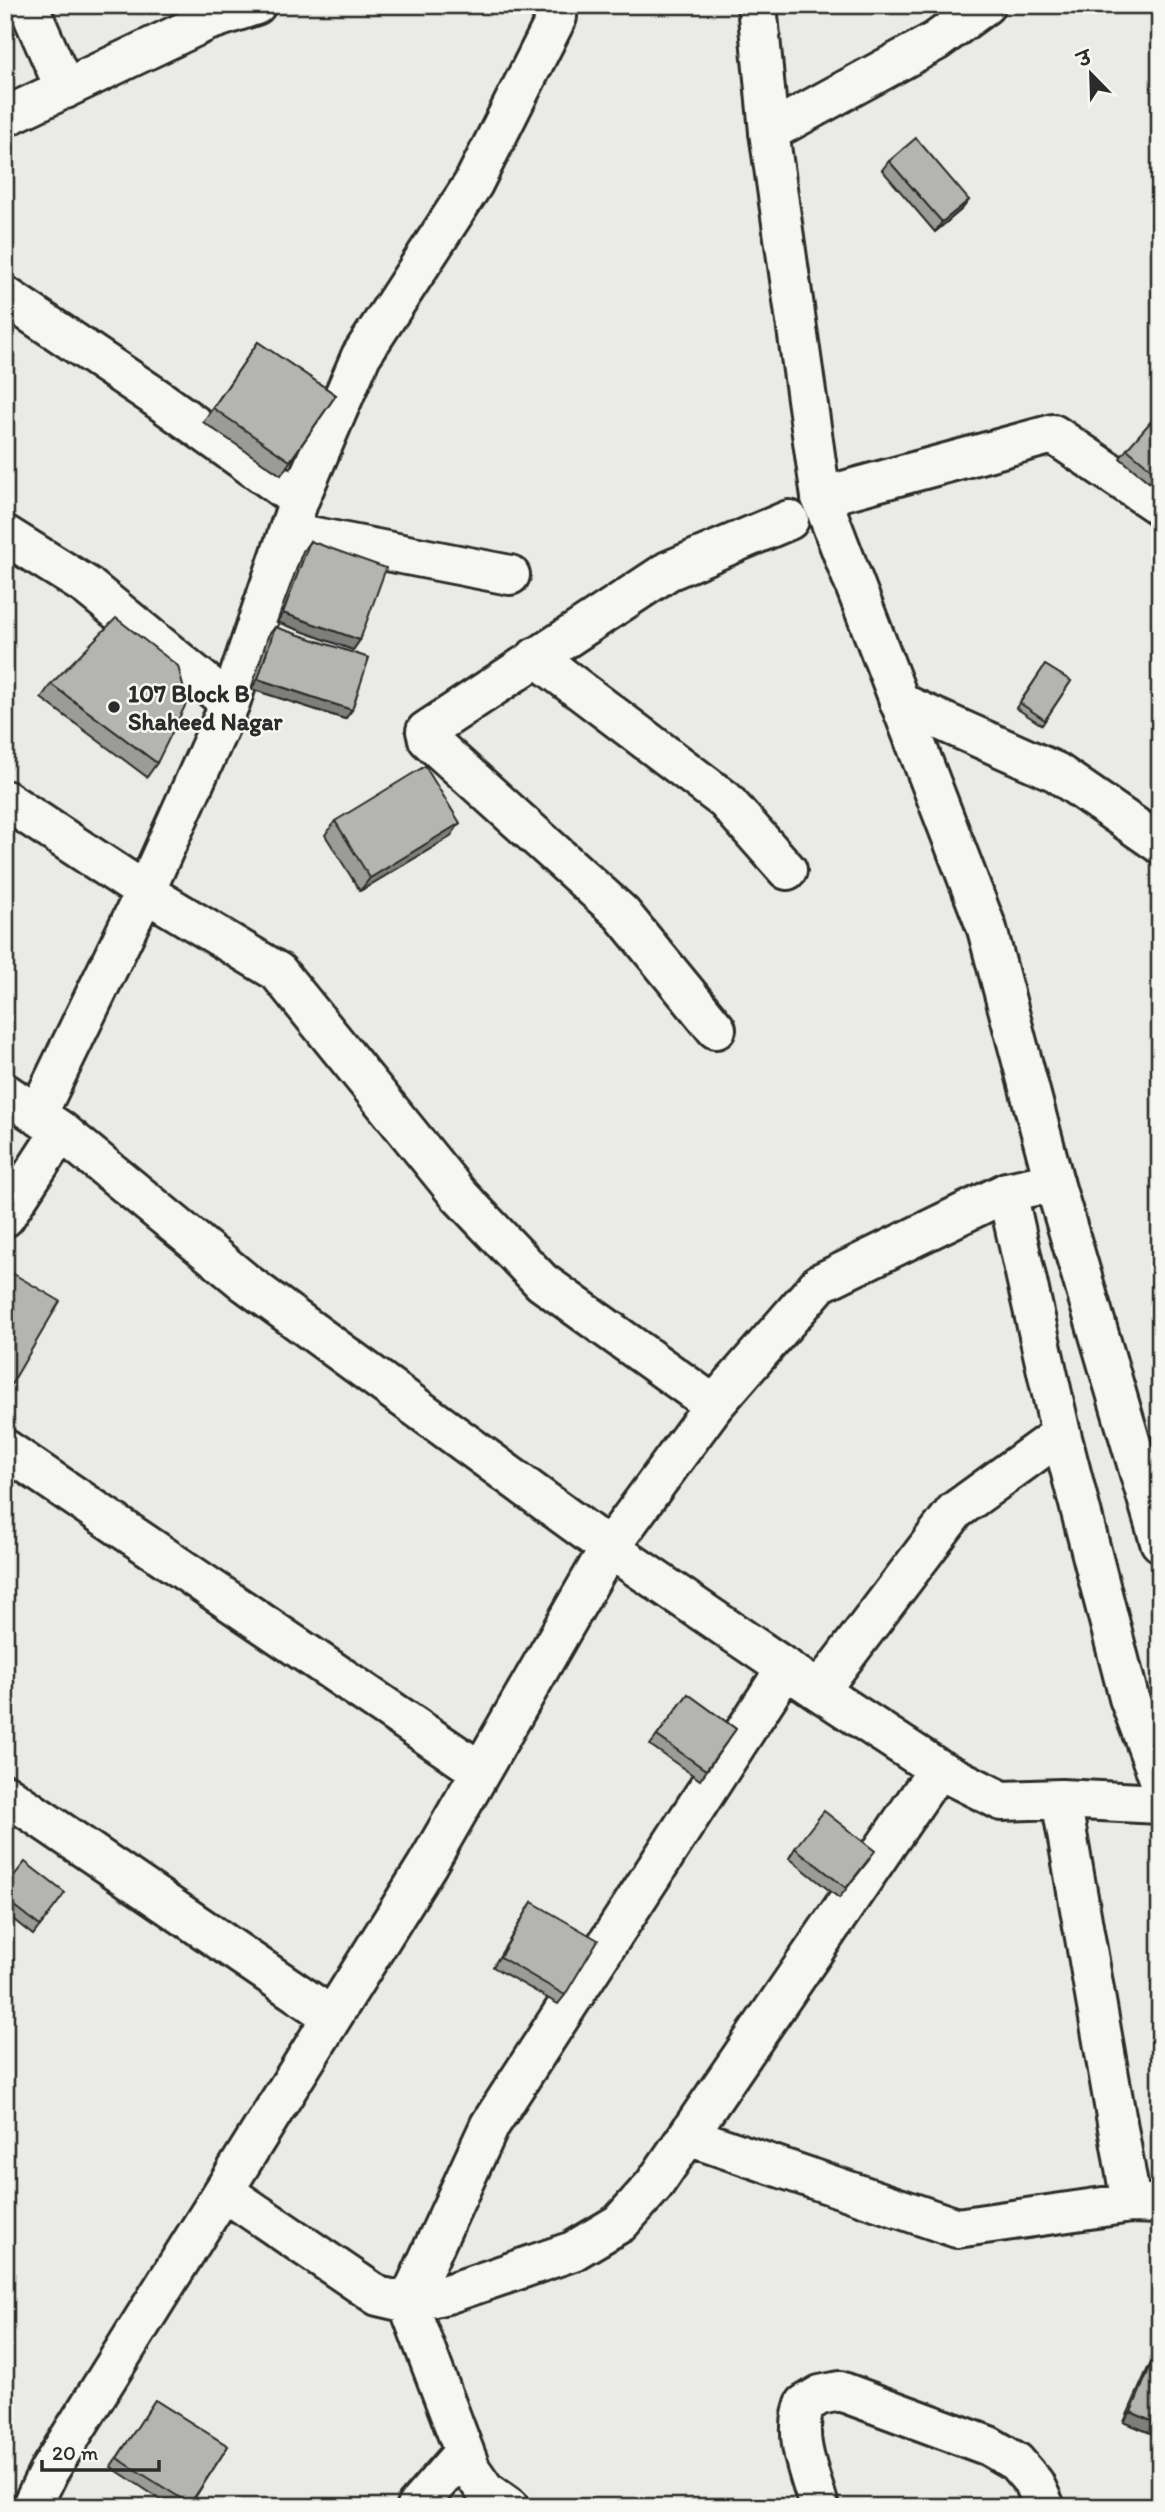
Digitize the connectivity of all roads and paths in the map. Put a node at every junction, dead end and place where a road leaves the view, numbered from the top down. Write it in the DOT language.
graph roads {
  1 [pos="28,5"];
  2 [pos="256,5"];
  3 [pos="557,5"];
  4 [pos="757,5"];
  5 [pos="985,5"];
  6 [pos="65,89"];
  7 [pos="5,117"];
  8 [pos="769,132"];
  9 [pos="5,296"];
  10 [pos="821,497"];
  11 [pos="1160,506"];
  12 [pos="294,516"];
  13 [pos="789,520"];
  14 [pos="5,535"];
  15 [pos="510,575"];
  16 [pos="536,657"];
  17 [pos="899,702"];
  18 [pos="230,703"];
  19 [pos="5,800"];
  20 [pos="1160,844"];
  21 [pos="787,870"];
  22 [pos="145,892"];
  23 [pos="716,1029"];
  24 [pos="5,1093"];
  25 [pos="49,1123"];
  26 [pos="1054,1182"];
  27 [pos="1007,1192"];
  28 [pos="5,1217"];
  29 [pos="714,1405"];
  30 [pos="1061,1434"];
  31 [pos="5,1449"];
  32 [pos="1160,1542"];
  33 [pos="609,1548"];
  34 [pos="786,1668"];
  35 [pos="819,1691"];
  36 [pos="938,1769"];
  37 [pos="480,1771"];
  38 [pos="1160,1781"];
  39 [pos="5,1794"];
  40 [pos="1061,1799"];
  41 [pos="1160,1804"];
  42 [pos="331,2016"];
  43 [pos="688,2136"];
  44 [pos="225,2192"];
  45 [pos="1145,2203"];
  46 [pos="408,2303"];
  47 [pos="463,2453"];
  48 [pos="31,2507"];
  49 [pos="416,2507"];
  50 [pos="509,2507"];
  51 [pos="819,2507"];
  52 [pos="1045,2507"];
  1 -- 6 [label="street"];
  2 -- 6 [label="street"];
  3 -- 12 [label="street"];
  4 -- 8 [label="street"];
  5 -- 8 [label="street"];
  6 -- 7 [label="street"];
  8 -- 10 [label="street"];
  9 -- 12 [label="street"];
  10 -- 11 [label="street"];
  10 -- 17 [label="street"];
  12 -- 15 [label="street"];
  12 -- 18 [label="street"];
  13 -- 16 [label="street"];
  14 -- 18 [label="street"];
  16 -- 21 [label="street"];
  16 -- 23 [label="street"];
  17 -- 20 [label="street"];
  17 -- 26 [label="street"];
  18 -- 22 [label="street"];
  19 -- 22 [label="street"];
  22 -- 25 [label="street"];
  22 -- 29 [label="street"];
  24 -- 25 [label="street"];
  25 -- 28 [label="street"];
  25 -- 33 [label="street"];
  26 -- 27 [label="street"];
  26 -- 32 [label="street"];
  27 -- 29 [label="street"];
  27 -- 30 [label="street"];
  29 -- 33 [label="street"];
  30 -- 35 [label="street"];
  30 -- 38 [label="street"];
  31 -- 37 [label="street"];
  33 -- 34 [label="street"];
  33 -- 37 [label="street"];
  34 -- 35 [label="street"];
  34 -- 46 [label="street"];
  35 -- 36 [label="street"];
  36 -- 40 [label="street"];
  36 -- 43 [label="street"];
  37 -- 42 [label="street"];
  39 -- 42 [label="street"];
  40 -- 41 [label="street"];
  40 -- 45 [label="street"];
  42 -- 44 [label="street"];
  43 -- 45 [label="street"];
  43 -- 46 [label="street"];
  44 -- 46 [label="street"];
  44 -- 48 [label="street"];
  46 -- 47 [label="street"];
  47 -- 49 [label="street"];
  47 -- 50 [label="street"];
  51 -- 52 [label="street"];
}
